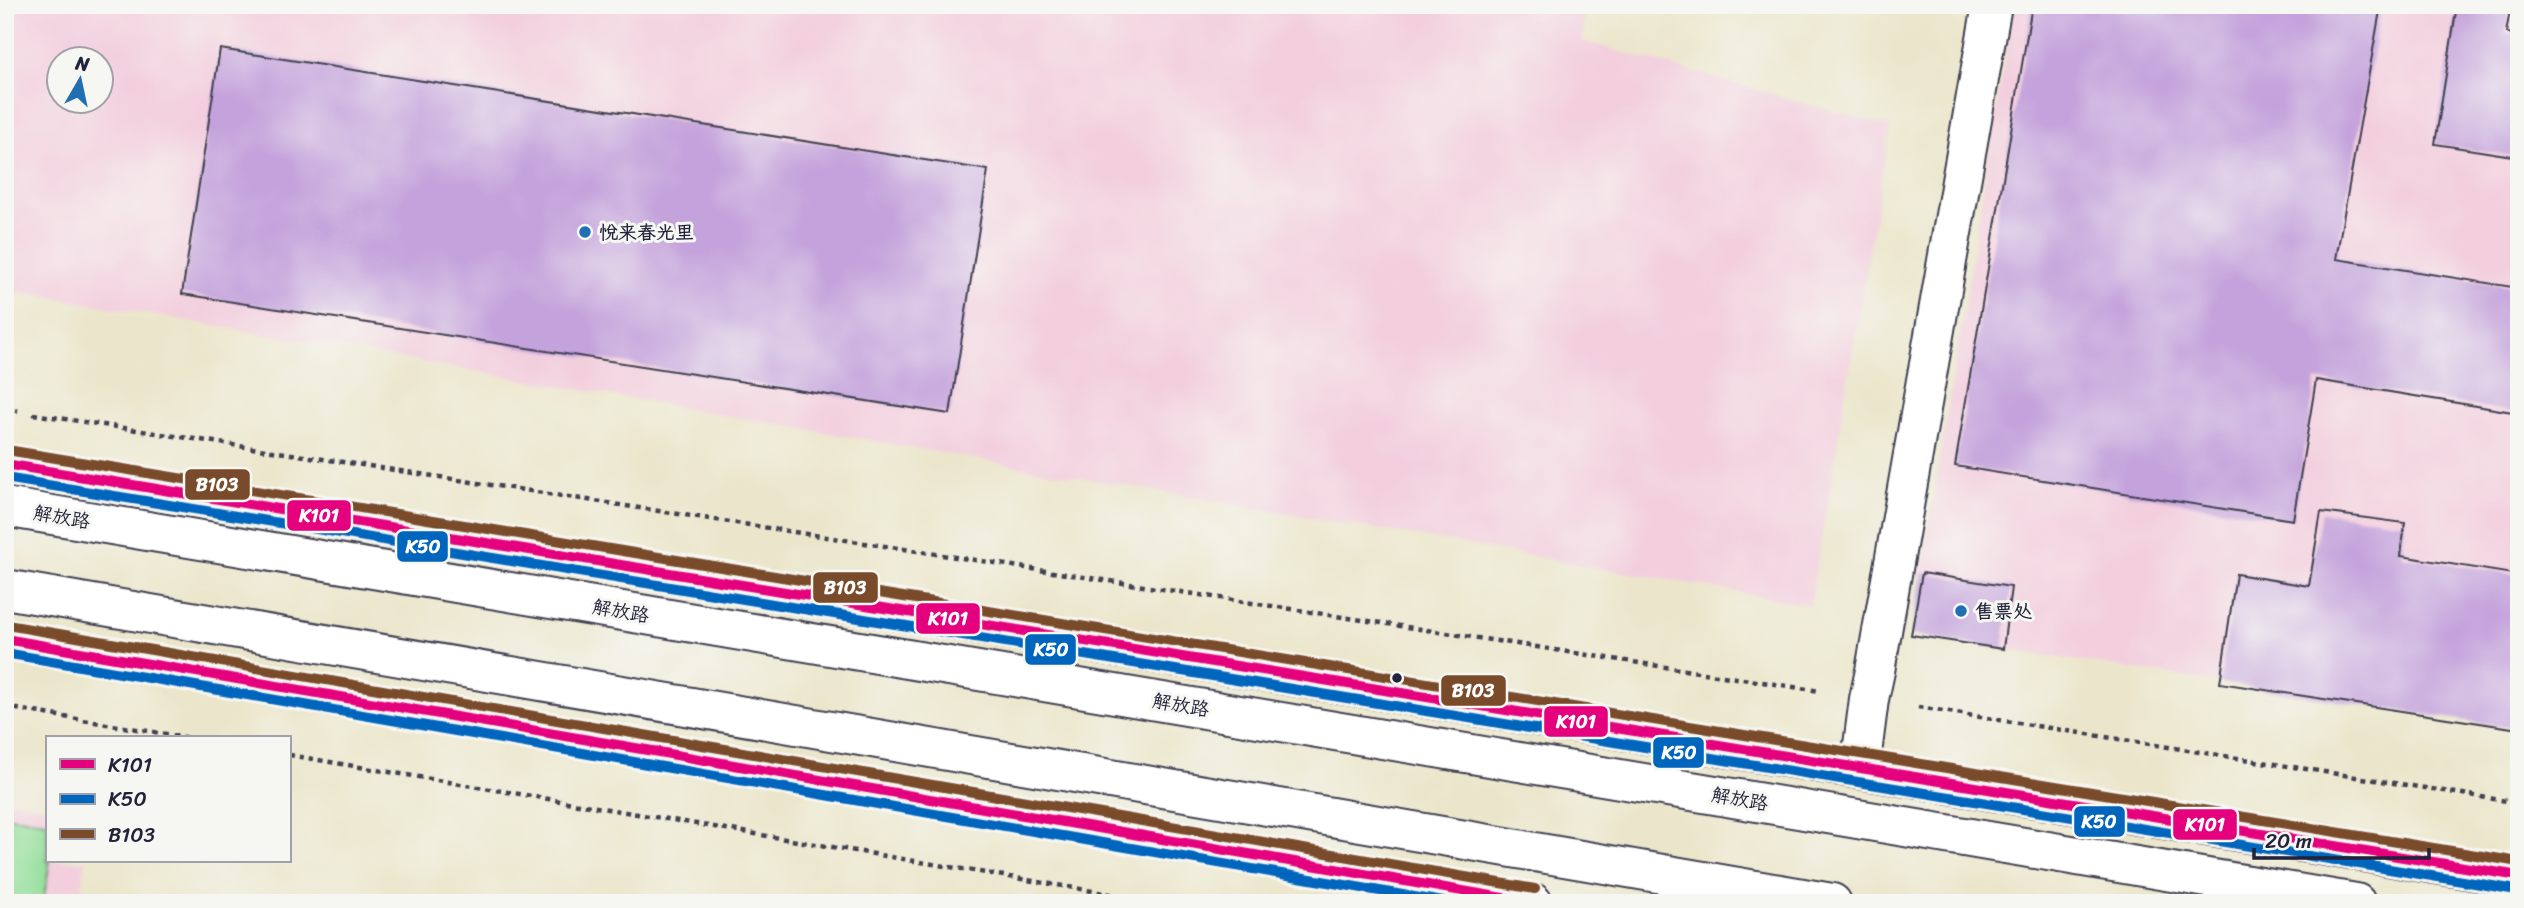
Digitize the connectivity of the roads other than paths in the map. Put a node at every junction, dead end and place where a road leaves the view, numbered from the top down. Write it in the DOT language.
graph roads {
  1 [pos="1992,5"];
  2 [pos="5,464"];
  3 [pos="5,508"];
  4 [pos="5,589"];
  5 [pos="5,639"];
  6 [pos="1860,769"];
  7 [pos="2519,876"];
  8 [pos="1532,903"];
  9 [pos="1832,903"];
  10 [pos="2356,903"];
  1 -- 6 [label="street"];
  2 -- 6 [label="street"];
  3 -- 10 [label="street, 解放路"];
  4 -- 9 [label="street"];
  5 -- 8 [label="street"];
  6 -- 7 [label="street"];
}
